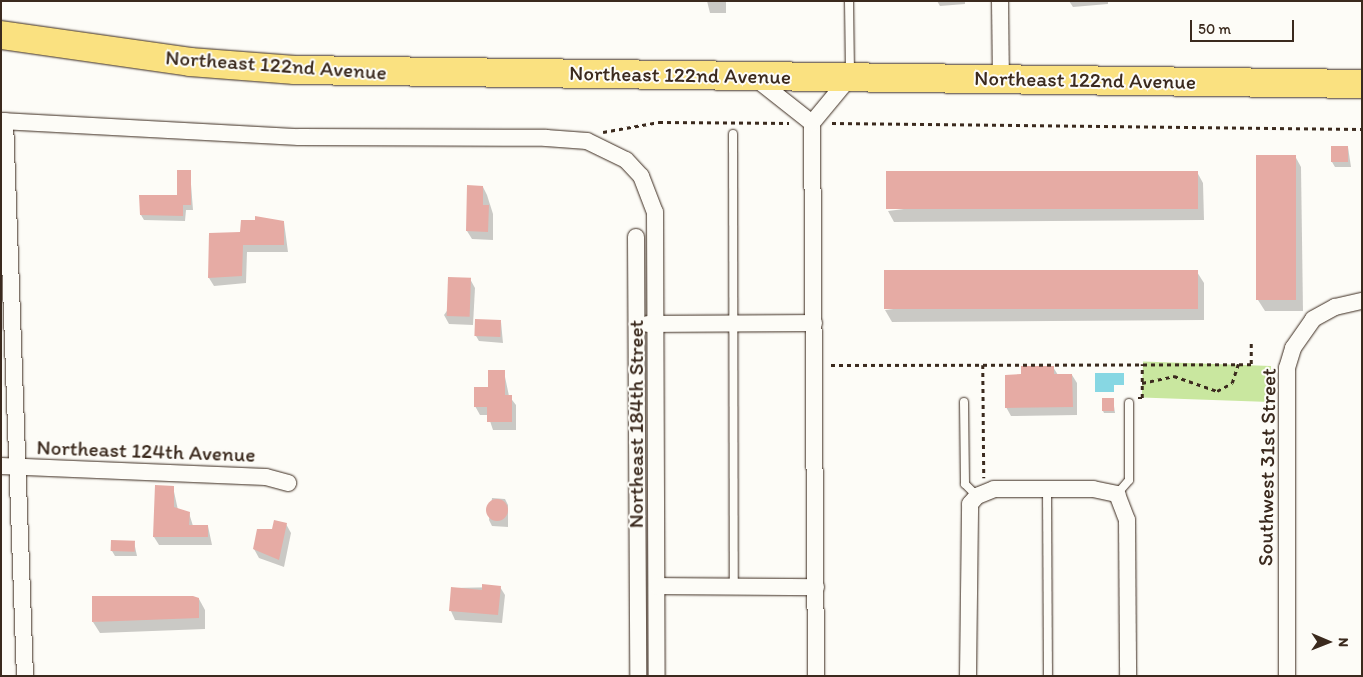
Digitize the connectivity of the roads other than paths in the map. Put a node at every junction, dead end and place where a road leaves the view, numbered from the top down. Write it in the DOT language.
graph roads {
  1 [pos="849,1"];
  2 [pos="1000,1"];
  3 [pos="1,35"];
  4 [pos="752,76"];
  5 [pos="850,77"];
  6 [pos="1000,78"];
  7 [pos="1362,84"];
  8 [pos="3,121"];
  9 [pos="812,123"];
  10 [pos="733,134"];
  11 [pos="636,237"];
  12 [pos="1362,301"];
  13 [pos="814,323"];
  14 [pos="637,324"];
  15 [pos="658,324"];
  16 [pos="734,324"];
  17 [pos="964,402"];
  18 [pos="1129,403"];
  19 [pos="8,466"];
  20 [pos="288,483"];
  21 [pos="1047,489"];
  22 [pos="1117,494"];
  23 [pos="977,496"];
  24 [pos="657,586"];
  25 [pos="734,586"];
  26 [pos="816,586"];
  27 [pos="25,676"];
  28 [pos="638,676"];
  29 [pos="657,676"];
  30 [pos="816,676"];
  31 [pos="968,676"];
  32 [pos="1048,676"];
  33 [pos="1128,676"];
  34 [pos="1287,676"];
  1 -- 5 [label="lane"];
  2 -- 6 [label="street"];
  3 -- 4 [label="highway, Northeast 122nd Avenue"];
  4 -- 5 [label="highway, Northeast 122nd Avenue"];
  4 -- 9 [label="street"];
  5 -- 6 [label="highway, Northeast 122nd Avenue"];
  5 -- 9 [label="street"];
  6 -- 7 [label="highway, Northeast 122nd Avenue"];
  8 -- 15 [label="street, Northeast 184th Street"];
  8 -- 19 [label="street"];
  9 -- 13 [label="street"];
  10 -- 16 [label="lane"];
  11 -- 14 [label="street, Northeast 184th Street"];
  12 -- 34 [label="street, Southwest 31st Street"];
  13 -- 16 [label="street"];
  13 -- 26 [label="street"];
  14 -- 15 [label="street"];
  14 -- 28 [label="street, Northeast 184th Street"];
  15 -- 16 [label="street"];
  15 -- 24 [label="street, Northeast 184th Street"];
  16 -- 25 [label="lane"];
  17 -- 23 [label="lane"];
  18 -- 22 [label="lane"];
  19 -- 20 [label="street, Northeast 124th Avenue"];
  19 -- 27 [label="street"];
  21 -- 22 [label="street"];
  21 -- 23 [label="street"];
  21 -- 32 [label="lane"];
  22 -- 33 [label="street"];
  23 -- 31 [label="street"];
  24 -- 25 [label="street"];
  24 -- 29 [label="street, Northeast 184th Street"];
  25 -- 26 [label="street"];
  26 -- 30 [label="street"];
}
